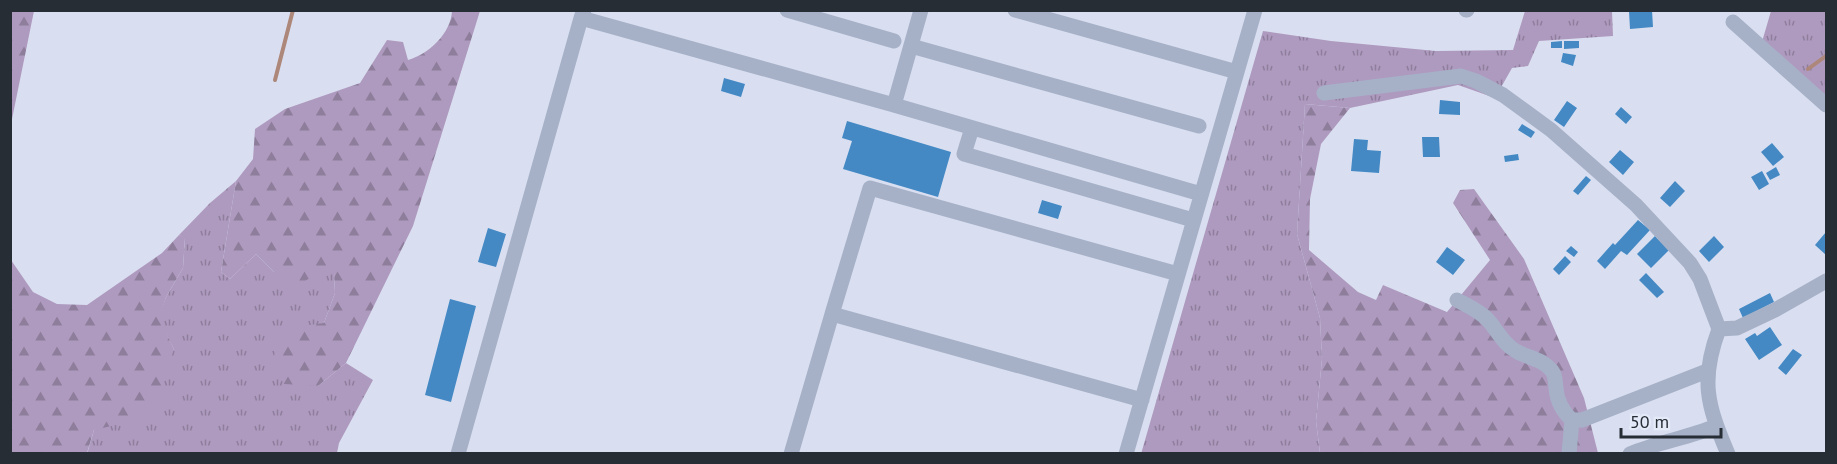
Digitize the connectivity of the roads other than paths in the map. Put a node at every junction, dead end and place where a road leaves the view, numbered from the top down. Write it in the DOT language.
graph roads {
  1 [pos="787,10"];
  2 [pos="921,10"];
  3 [pos="1015,10"];
  4 [pos="1255,10"];
  5 [pos="583,14"];
  6 [pos="1733,22"];
  7 [pos="894,41"];
  8 [pos="911,46"];
  9 [pos="1237,72"];
  10 [pos="1324,93"];
  11 [pos="894,105"];
  12 [pos="1827,105"];
  13 [pos="1199,126"];
  14 [pos="972,128"];
  15 [pos="1201,194"];
  16 [pos="1193,220"];
  17 [pos="1178,274"];
  18 [pos="1827,281"];
  19 [pos="1457,300"];
  20 [pos="832,314"];
  21 [pos="1719,329"];
  22 [pos="1707,371"];
  23 [pos="1142,400"];
  24 [pos="1572,420"];
  25 [pos="1716,426"];
  26 [pos="458,453"];
  27 [pos="791,453"];
  28 [pos="1126,453"];
  29 [pos="1569,453"];
  30 [pos="1630,453"];
  31 [pos="1728,453"];
  1 -- 7 [label="street"];
  2 -- 8 [label="street"];
  3 -- 9 [label="street"];
  4 -- 9 [label="street"];
  5 -- 11 [label="street"];
  5 -- 26 [label="street"];
  6 -- 12 [label="street"];
  8 -- 11 [label="street"];
  8 -- 13 [label="street"];
  9 -- 15 [label="street"];
  10 -- 21 [label="street"];
  11 -- 14 [label="street"];
  14 -- 15 [label="street"];
  14 -- 16 [label="street"];
  15 -- 16 [label="street"];
  16 -- 17 [label="street"];
  17 -- 20 [label="street"];
  17 -- 23 [label="street"];
  18 -- 21 [label="street"];
  19 -- 24 [label="street"];
  20 -- 23 [label="street"];
  20 -- 27 [label="street"];
  21 -- 22 [label="street"];
  22 -- 24 [label="street"];
  22 -- 25 [label="street"];
  23 -- 28 [label="street"];
  24 -- 29 [label="street"];
  25 -- 30 [label="street"];
  25 -- 31 [label="street"];
}
